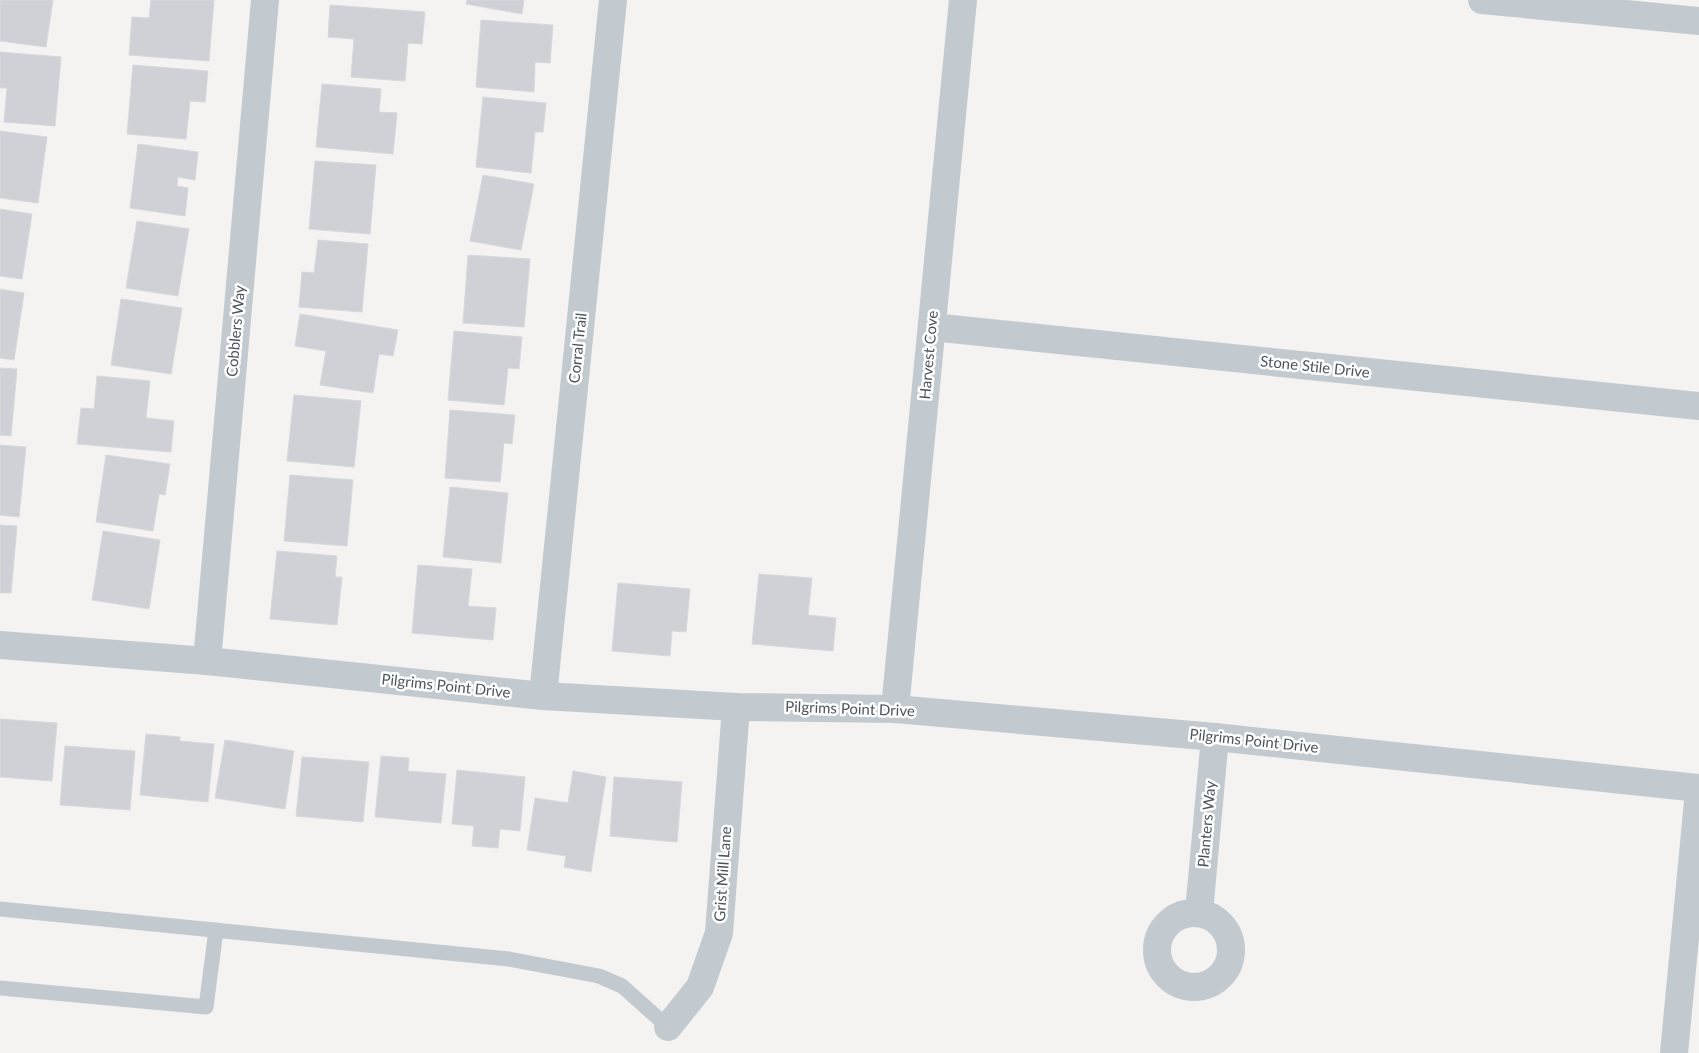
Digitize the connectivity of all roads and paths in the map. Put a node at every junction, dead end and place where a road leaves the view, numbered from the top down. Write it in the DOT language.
graph roads {
  1 [pos="265,0"];
  2 [pos="613,0"];
  3 [pos="963,0"];
  4 [pos="1482,0"];
  5 [pos="1699,21"];
  6 [pos="932,327"];
  7 [pos="1699,406"];
  8 [pos="0,645"];
  9 [pos="207,661"];
  10 [pos="543,696"];
  11 [pos="736,707"];
  12 [pos="895,709"];
  13 [pos="1215,736"];
  14 [pos="1699,790"];
  15 [pos="0,909"];
  16 [pos="1199,912"];
  17 [pos="216,930"];
  18 [pos="0,988"];
  19 [pos="668,1027"];
  20 [pos="1674,1053"];
  1 -- 9 [label="street, Cobblers Way"];
  2 -- 10 [label="street, Corral Trail"];
  3 -- 6 [label="street, Harvest Cove"];
  4 -- 5 [label="street"];
  6 -- 7 [label="street, Stone Stile Drive"];
  6 -- 12 [label="street, Harvest Cove"];
  8 -- 9 [label="street, Pilgrims Point Drive"];
  9 -- 10 [label="street, Pilgrims Point Drive"];
  10 -- 11 [label="street, Pilgrims Point Drive"];
  11 -- 12 [label="street, Pilgrims Point Drive"];
  11 -- 19 [label="street, Grist Mill Lane"];
  12 -- 13 [label="street, Pilgrims Point Drive"];
  13 -- 14 [label="street, Pilgrims Point Drive"];
  13 -- 16 [label="street, Planters Way"];
  14 -- 20 [label="street"];
  15 -- 17 [label="lane"];
  17 -- 18 [label="lane"];
  17 -- 19 [label="lane"];
}
